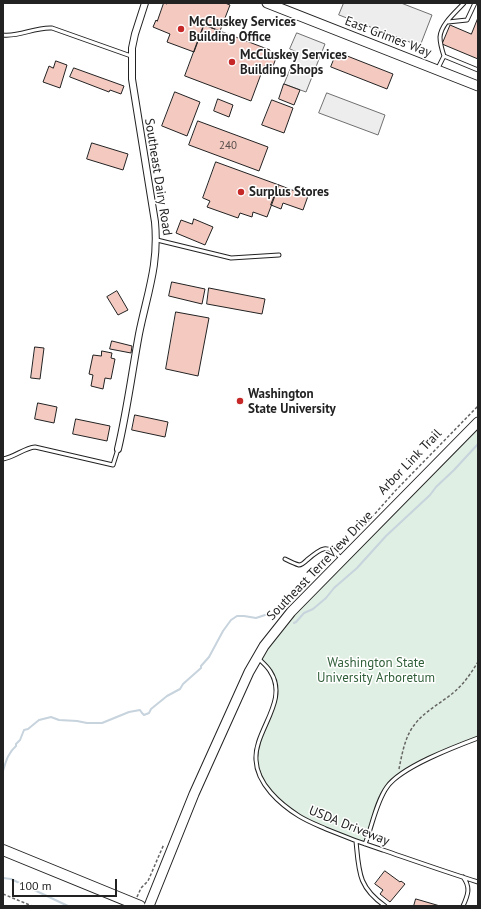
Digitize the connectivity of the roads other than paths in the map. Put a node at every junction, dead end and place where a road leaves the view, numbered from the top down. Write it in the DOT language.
graph roads {
  1 [pos="145,3"];
  2 [pos="267,3"];
  3 [pos="464,3"];
  4 [pos="475,3"];
  5 [pos="448,22"];
  6 [pos="3,35"];
  7 [pos="131,56"];
  8 [pos="444,56"];
  9 [pos="438,70"];
  10 [pos="478,70"];
  11 [pos="478,86"];
  12 [pos="157,240"];
  13 [pos="279,255"];
  14 [pos="478,422"];
  15 [pos="118,449"];
  16 [pos="3,459"];
  17 [pos="285,559"];
  18 [pos="342,560"];
  19 [pos="257,657"];
  20 [pos="478,738"];
  21 [pos="356,841"];
  22 [pos="365,844"];
  23 [pos="3,850"];
  24 [pos="463,877"];
  25 [pos="478,882"];
  26 [pos="140,906"];
  27 [pos="149,906"];
  28 [pos="385,906"];
  29 [pos="463,906"];
  1 -- 7 [label="street, Southeast Dairy Road"];
  2 -- 9 [label="main road, East Grimes Way"];
  3 -- 5 [label="lane"];
  4 -- 5 [label="lane"];
  5 -- 8 [label="lane"];
  6 -- 7 [label="lane"];
  7 -- 12 [label="street, Southeast Dairy Road"];
  8 -- 9 [label="lane"];
  8 -- 10 [label="lane"];
  9 -- 11 [label="main road, East Grimes Way"];
  12 -- 13 [label="lane"];
  12 -- 15 [label="street, Southeast Dairy Road"];
  14 -- 18 [label="main road, Southeast TerreView Drive"];
  15 -- 16 [label="lane"];
  17 -- 18 [label="lane"];
  18 -- 19 [label="main road, Southeast TerreView Drive"];
  19 -- 21 [label="lane, USDA Driveway"];
  19 -- 27 [label="main road, Southeast TerreView Drive"];
  20 -- 22 [label="lane"];
  21 -- 22 [label="lane, USDA Driveway"];
  21 -- 28 [label="lane"];
  22 -- 24 [label="lane, USDA Driveway"];
  23 -- 26 [label="main road"];
  24 -- 25 [label="lane, USDA Driveway"];
  24 -- 29 [label="lane"];
}
